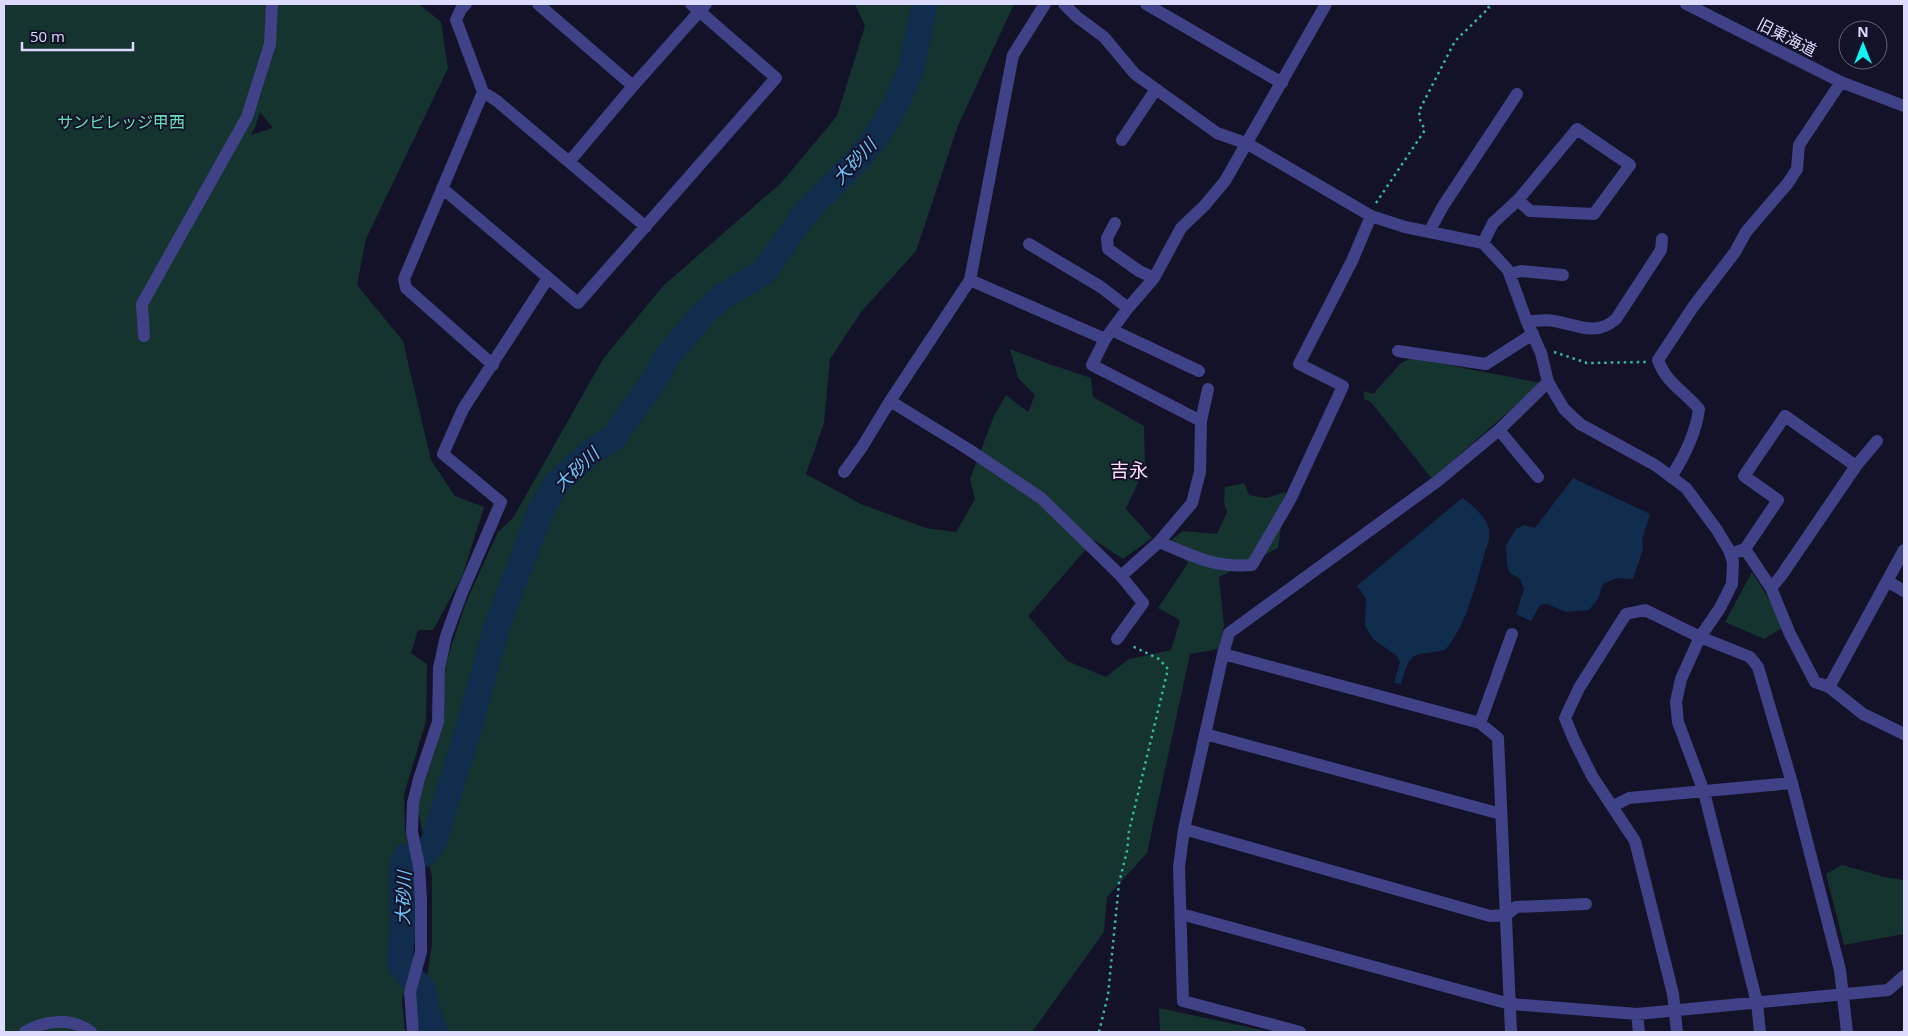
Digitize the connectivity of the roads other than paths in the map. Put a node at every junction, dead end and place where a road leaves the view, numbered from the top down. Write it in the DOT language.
graph roads {
  1 [pos="272,4"];
  2 [pos="466,4"];
  3 [pos="538,4"];
  4 [pos="1045,4"];
  5 [pos="1064,4"];
  6 [pos="1146,4"];
  7 [pos="1326,4"];
  8 [pos="1686,4"];
  9 [pos="699,6"];
  10 [pos="1841,82"];
  11 [pos="1282,83"];
  12 [pos="633,86"];
  13 [pos="1156,89"];
  14 [pos="483,92"];
  15 [pos="1517,94"];
  16 [pos="1904,106"];
  17 [pos="1122,140"];
  18 [pos="1248,144"];
  19 [pos="569,162"];
  20 [pos="442,188"];
  21 [pos="1518,200"];
  22 [pos="1371,216"];
  23 [pos="1115,223"];
  24 [pos="646,227"];
  25 [pos="1429,232"];
  26 [pos="1662,239"];
  27 [pos="1483,243"];
  28 [pos="1029,244"];
  29 [pos="1510,274"];
  30 [pos="1563,275"];
  31 [pos="548,278"];
  32 [pos="1154,278"];
  33 [pos="970,280"];
  34 [pos="1128,308"];
  35 [pos="1527,322"];
  36 [pos="1532,334"];
  37 [pos="1108,335"];
  38 [pos="144,336"];
  39 [pos="1398,351"];
  40 [pos="493,365"];
  41 [pos="1198,371"];
  42 [pos="1548,382"];
  43 [pos="1208,389"];
  44 [pos="890,401"];
  45 [pos="1201,421"];
  46 [pos="1499,430"];
  47 [pos="1876,441"];
  48 [pos="1856,466"];
  49 [pos="844,472"];
  50 [pos="1538,477"];
  51 [pos="1671,477"];
  52 [pos="1159,542"];
  53 [pos="1745,549"];
  54 [pos="1904,550"];
  55 [pos="1731,554"];
  56 [pos="1120,576"];
  57 [pos="1887,581"];
  58 [pos="1771,588"];
  59 [pos="1904,591"];
  60 [pos="1512,634"];
  61 [pos="1700,637"];
  62 [pos="1117,639"];
  63 [pos="1223,654"];
  64 [pos="1829,688"];
  65 [pos="1480,723"];
  66 [pos="1205,734"];
  67 [pos="1904,734"];
  68 [pos="1792,783"];
  69 [pos="1704,792"];
  70 [pos="1612,806"];
  71 [pos="1501,814"];
  72 [pos="1184,829"];
  73 [pos="1586,904"];
  74 [pos="1181,914"];
  75 [pos="1506,916"];
  76 [pos="1904,976"];
  77 [pos="1844,994"];
  78 [pos="1757,1002"];
  79 [pos="1510,1004"];
  80 [pos="1675,1010"];
  81 [pos="1637,1014"];
  82 [pos="25,1032"];
  83 [pos="91,1032"];
  84 [pos="413,1032"];
  85 [pos="1300,1032"];
  86 [pos="1511,1032"];
  87 [pos="1640,1032"];
  88 [pos="1677,1032"];
  89 [pos="1760,1032"];
  90 [pos="1847,1032"];
  1 -- 38 [label="street"];
  2 -- 14 [label="street"];
  3 -- 12 [label="street"];
  4 -- 33 [label="street"];
  5 -- 13 [label="street"];
  6 -- 11 [label="street"];
  7 -- 11 [label="street"];
  8 -- 10 [label="street, 旧東海道"];
  9 -- 12 [label="street"];
  9 -- 24 [label="street"];
  10 -- 16 [label="street, 旧東海道"];
  10 -- 51 [label="street"];
  11 -- 18 [label="street"];
  12 -- 19 [label="street"];
  13 -- 17 [label="street"];
  13 -- 18 [label="street"];
  14 -- 19 [label="street"];
  14 -- 20 [label="street"];
  15 -- 25 [label="street"];
  18 -- 22 [label="street"];
  18 -- 32 [label="street"];
  19 -- 24 [label="street"];
  20 -- 31 [label="street"];
  20 -- 40 [label="street"];
  21 -- 21 [label="street"];
  21 -- 27 [label="street"];
  22 -- 25 [label="street"];
  22 -- 52 [label="street"];
  23 -- 32 [label="street"];
  24 -- 31 [label="street"];
  25 -- 27 [label="street"];
  26 -- 35 [label="street"];
  27 -- 29 [label="street"];
  28 -- 34 [label="street"];
  29 -- 30 [label="street"];
  29 -- 35 [label="street"];
  31 -- 40 [label="street"];
  32 -- 34 [label="street"];
  33 -- 37 [label="street"];
  33 -- 44 [label="street"];
  34 -- 37 [label="street"];
  35 -- 36 [label="street"];
  36 -- 39 [label="street"];
  36 -- 42 [label="street"];
  37 -- 41 [label="street"];
  37 -- 45 [label="street"];
  40 -- 84 [label="street"];
  42 -- 46 [label="street"];
  42 -- 51 [label="street"];
  43 -- 45 [label="street"];
  44 -- 49 [label="street"];
  44 -- 56 [label="street"];
  45 -- 52 [label="street"];
  46 -- 50 [label="street"];
  46 -- 63 [label="street"];
  47 -- 48 [label="street"];
  48 -- 53 [label="street"];
  48 -- 58 [label="street"];
  51 -- 55 [label="street"];
  52 -- 56 [label="street"];
  53 -- 55 [label="street"];
  53 -- 58 [label="street"];
  54 -- 57 [label="street"];
  55 -- 61 [label="street"];
  56 -- 62 [label="street"];
  57 -- 59 [label="street"];
  57 -- 64 [label="street"];
  58 -- 64 [label="street"];
  60 -- 65 [label="street"];
  61 -- 68 [label="street"];
  61 -- 69 [label="street"];
  61 -- 70 [label="street"];
  63 -- 65 [label="street"];
  63 -- 66 [label="street"];
  64 -- 67 [label="street"];
  65 -- 71 [label="street"];
  66 -- 71 [label="street"];
  66 -- 72 [label="street"];
  68 -- 69 [label="street"];
  68 -- 77 [label="street"];
  69 -- 70 [label="street"];
  69 -- 78 [label="street"];
  70 -- 80 [label="street"];
  71 -- 75 [label="street"];
  72 -- 74 [label="street"];
  72 -- 75 [label="street"];
  73 -- 75 [label="street"];
  74 -- 79 [label="street"];
  74 -- 85 [label="street"];
  75 -- 79 [label="street"];
  76 -- 77 [label="street"];
  77 -- 78 [label="street"];
  77 -- 90 [label="street"];
  78 -- 80 [label="street"];
  78 -- 89 [label="street"];
  79 -- 81 [label="street"];
  79 -- 86 [label="street"];
  80 -- 81 [label="street"];
  80 -- 88 [label="street"];
  81 -- 87 [label="street"];
  82 -- 83 [label="street"];
}
